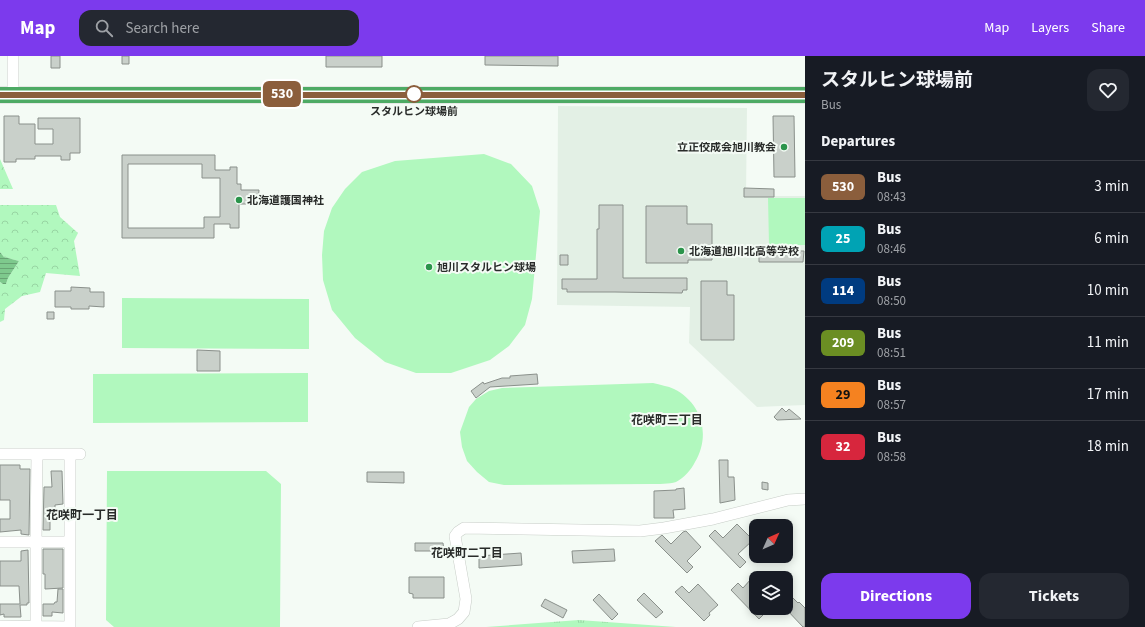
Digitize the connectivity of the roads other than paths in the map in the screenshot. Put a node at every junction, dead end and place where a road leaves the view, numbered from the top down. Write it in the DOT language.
graph roads {
  1 [pos="13,56"];
  2 [pos="6,95"];
  3 [pos="805,95"];
  4 [pos="0,454"];
  5 [pos="37,454"];
  6 [pos="805,499"];
  7 [pos="0,542"];
  8 [pos="36,542"];
  9 [pos="70,542"];
  10 [pos="0,626"];
  11 [pos="36,627"];
  12 [pos="70,627"];
  13 [pos="418,627"];
  1 -- 2 [label="street"];
  2 -- 3 [label="highway"];
  4 -- 5 [label="street"];
  5 -- 8 [label="street"];
  5 -- 9 [label="street"];
  6 -- 13 [label="street"];
  7 -- 8 [label="street"];
  8 -- 9 [label="street"];
  8 -- 11 [label="street"];
  9 -- 12 [label="street"];
  10 -- 11 [label="street"];
  11 -- 12 [label="street"];
}
